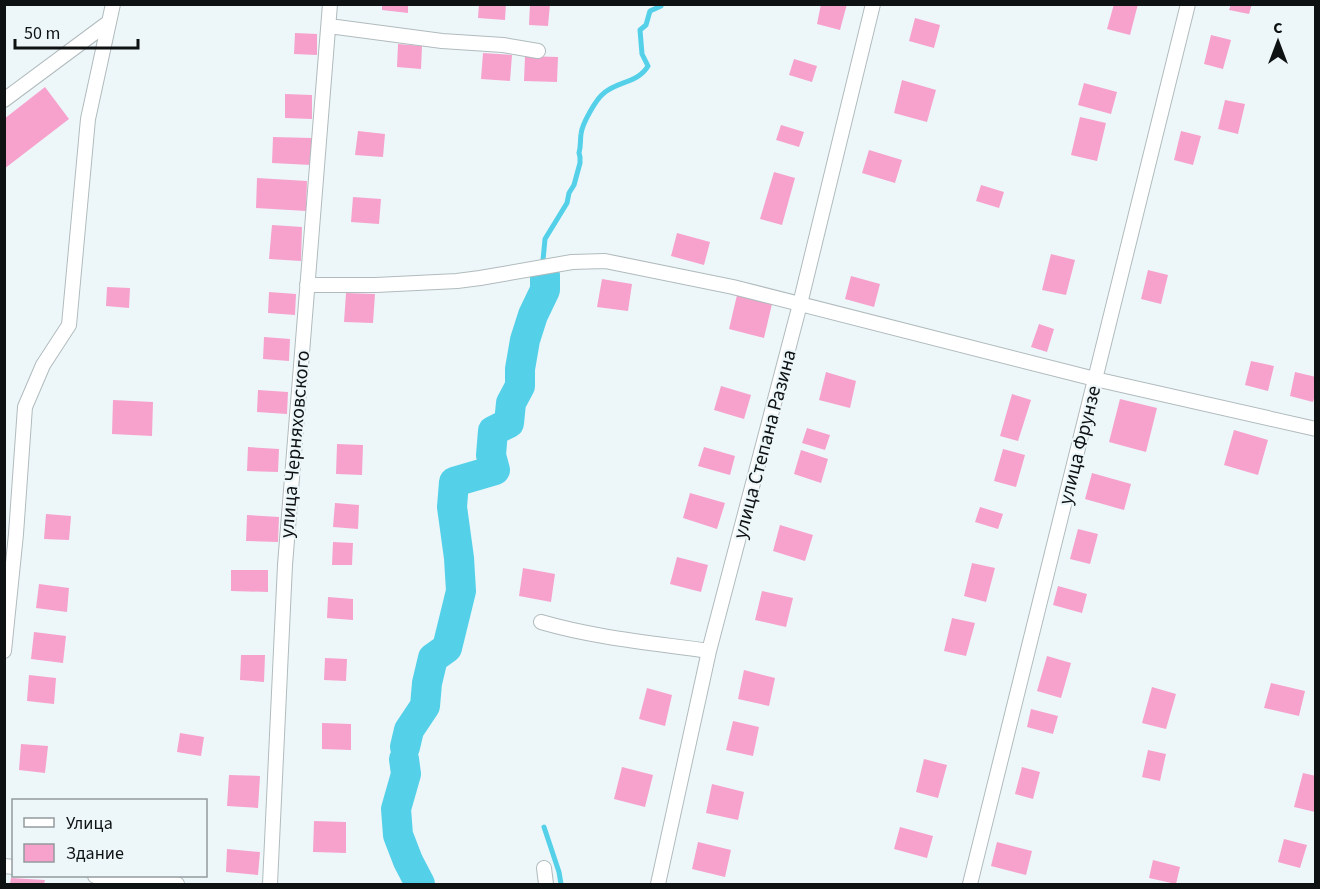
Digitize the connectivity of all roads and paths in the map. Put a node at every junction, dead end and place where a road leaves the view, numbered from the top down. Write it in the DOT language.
graph roads {
  1 [pos="113,4"];
  2 [pos="330,4"];
  3 [pos="873,4"];
  4 [pos="1188,4"];
  5 [pos="109,22"];
  6 [pos="329,26"];
  7 [pos="538,51"];
  8 [pos="4,100"];
  9 [pos="307,285"];
  10 [pos="800,304"];
  11 [pos="1095,380"];
  12 [pos="1316,429"];
  13 [pos="541,622"];
  14 [pos="4,651"];
  15 [pos="709,651"];
  16 [pos="544,868"];
  17 [pos="104,877"];
  18 [pos="177,885"];
  19 [pos="270,885"];
  20 [pos="546,885"];
  21 [pos="658,885"];
  22 [pos="970,885"];
  1 -- 5 [label="street"];
  2 -- 6 [label="street, улица Черняховского"];
  3 -- 10 [label="street, улица Степана Разина"];
  4 -- 11 [label="street, улица Фрунзе"];
  5 -- 8 [label="street"];
  5 -- 14 [label="street"];
  6 -- 7 [label="street"];
  6 -- 9 [label="street, улица Черняховского"];
  9 -- 10 [label="street"];
  9 -- 19 [label="street, улица Черняховского"];
  10 -- 11 [label="street"];
  10 -- 15 [label="street, улица Степана Разина"];
  11 -- 12 [label="street"];
  11 -- 22 [label="street, улица Фрунзе"];
  13 -- 15 [label="street"];
  15 -- 21 [label="street, улица Степана Разина"];
  16 -- 20 [label="street"];
  17 -- 18 [label="street"];
}
